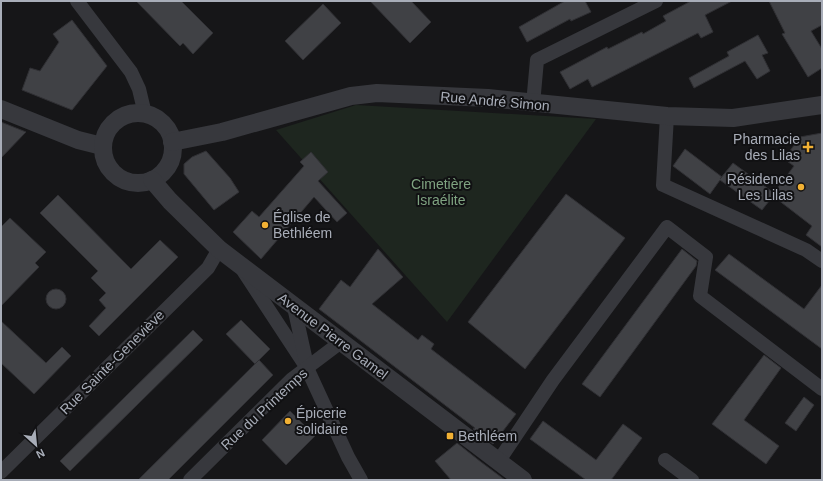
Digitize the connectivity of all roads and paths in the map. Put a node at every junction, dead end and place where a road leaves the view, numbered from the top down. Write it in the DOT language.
graph roads {
  1 [pos="77,1"];
  2 [pos="656,1"];
  3 [pos="533,104"];
  4 [pos="822,105"];
  5 [pos="1,110"];
  6 [pos="145,114"];
  7 [pos="668,116"];
  8 [pos="172,142"];
  9 [pos="102,146"];
  10 [pos="152,180"];
  11 [pos="219,249"];
  12 [pos="822,261"];
  13 [pos="239,264"];
  14 [pos="294,306"];
  15 [pos="341,342"];
  16 [pos="307,368"];
  17 [pos="822,389"];
  18 [pos="348,457"];
  19 [pos="665,460"];
  20 [pos="498,462"];
  21 [pos="1,472"];
  22 [pos="190,480"];
  23 [pos="354,480"];
  24 [pos="361,480"];
  25 [pos="523,480"];
  26 [pos="692,480"];
  1 -- 6 [label="street"];
  2 -- 3 [label="street"];
  3 -- 7 [label="street, Rue André Simon"];
  3 -- 8 [label="street, Rue André Simon"];
  4 -- 7 [label="street, Rue André Simon"];
  5 -- 9 [label="street"];
  6 -- 8 [label="street"];
  6 -- 9 [label="street"];
  7 -- 12 [label="street"];
  8 -- 10 [label="street"];
  9 -- 10 [label="street"];
  10 -- 11 [label="street, Avenue Pierre Gamel"];
  11 -- 13 [label="street, Avenue Pierre Gamel"];
  11 -- 21 [label="street, Rue Sainte-Geneviève"];
  13 -- 14 [label="street, Avenue Pierre Gamel"];
  13 -- 16 [label="street"];
  14 -- 15 [label="street, Avenue Pierre Gamel"];
  14 -- 16 [label="street"];
  15 -- 16 [label="street, Rue du Printemps"];
  15 -- 20 [label="street, Avenue Pierre Gamel"];
  16 -- 18 [label="street"];
  16 -- 22 [label="street, Rue du Printemps"];
  17 -- 20 [label="street"];
  18 -- 23 [label="street"];
  18 -- 24 [label="street"];
  19 -- 26 [label="street"];
  20 -- 25 [label="street, Avenue Pierre Gamel"];
}
